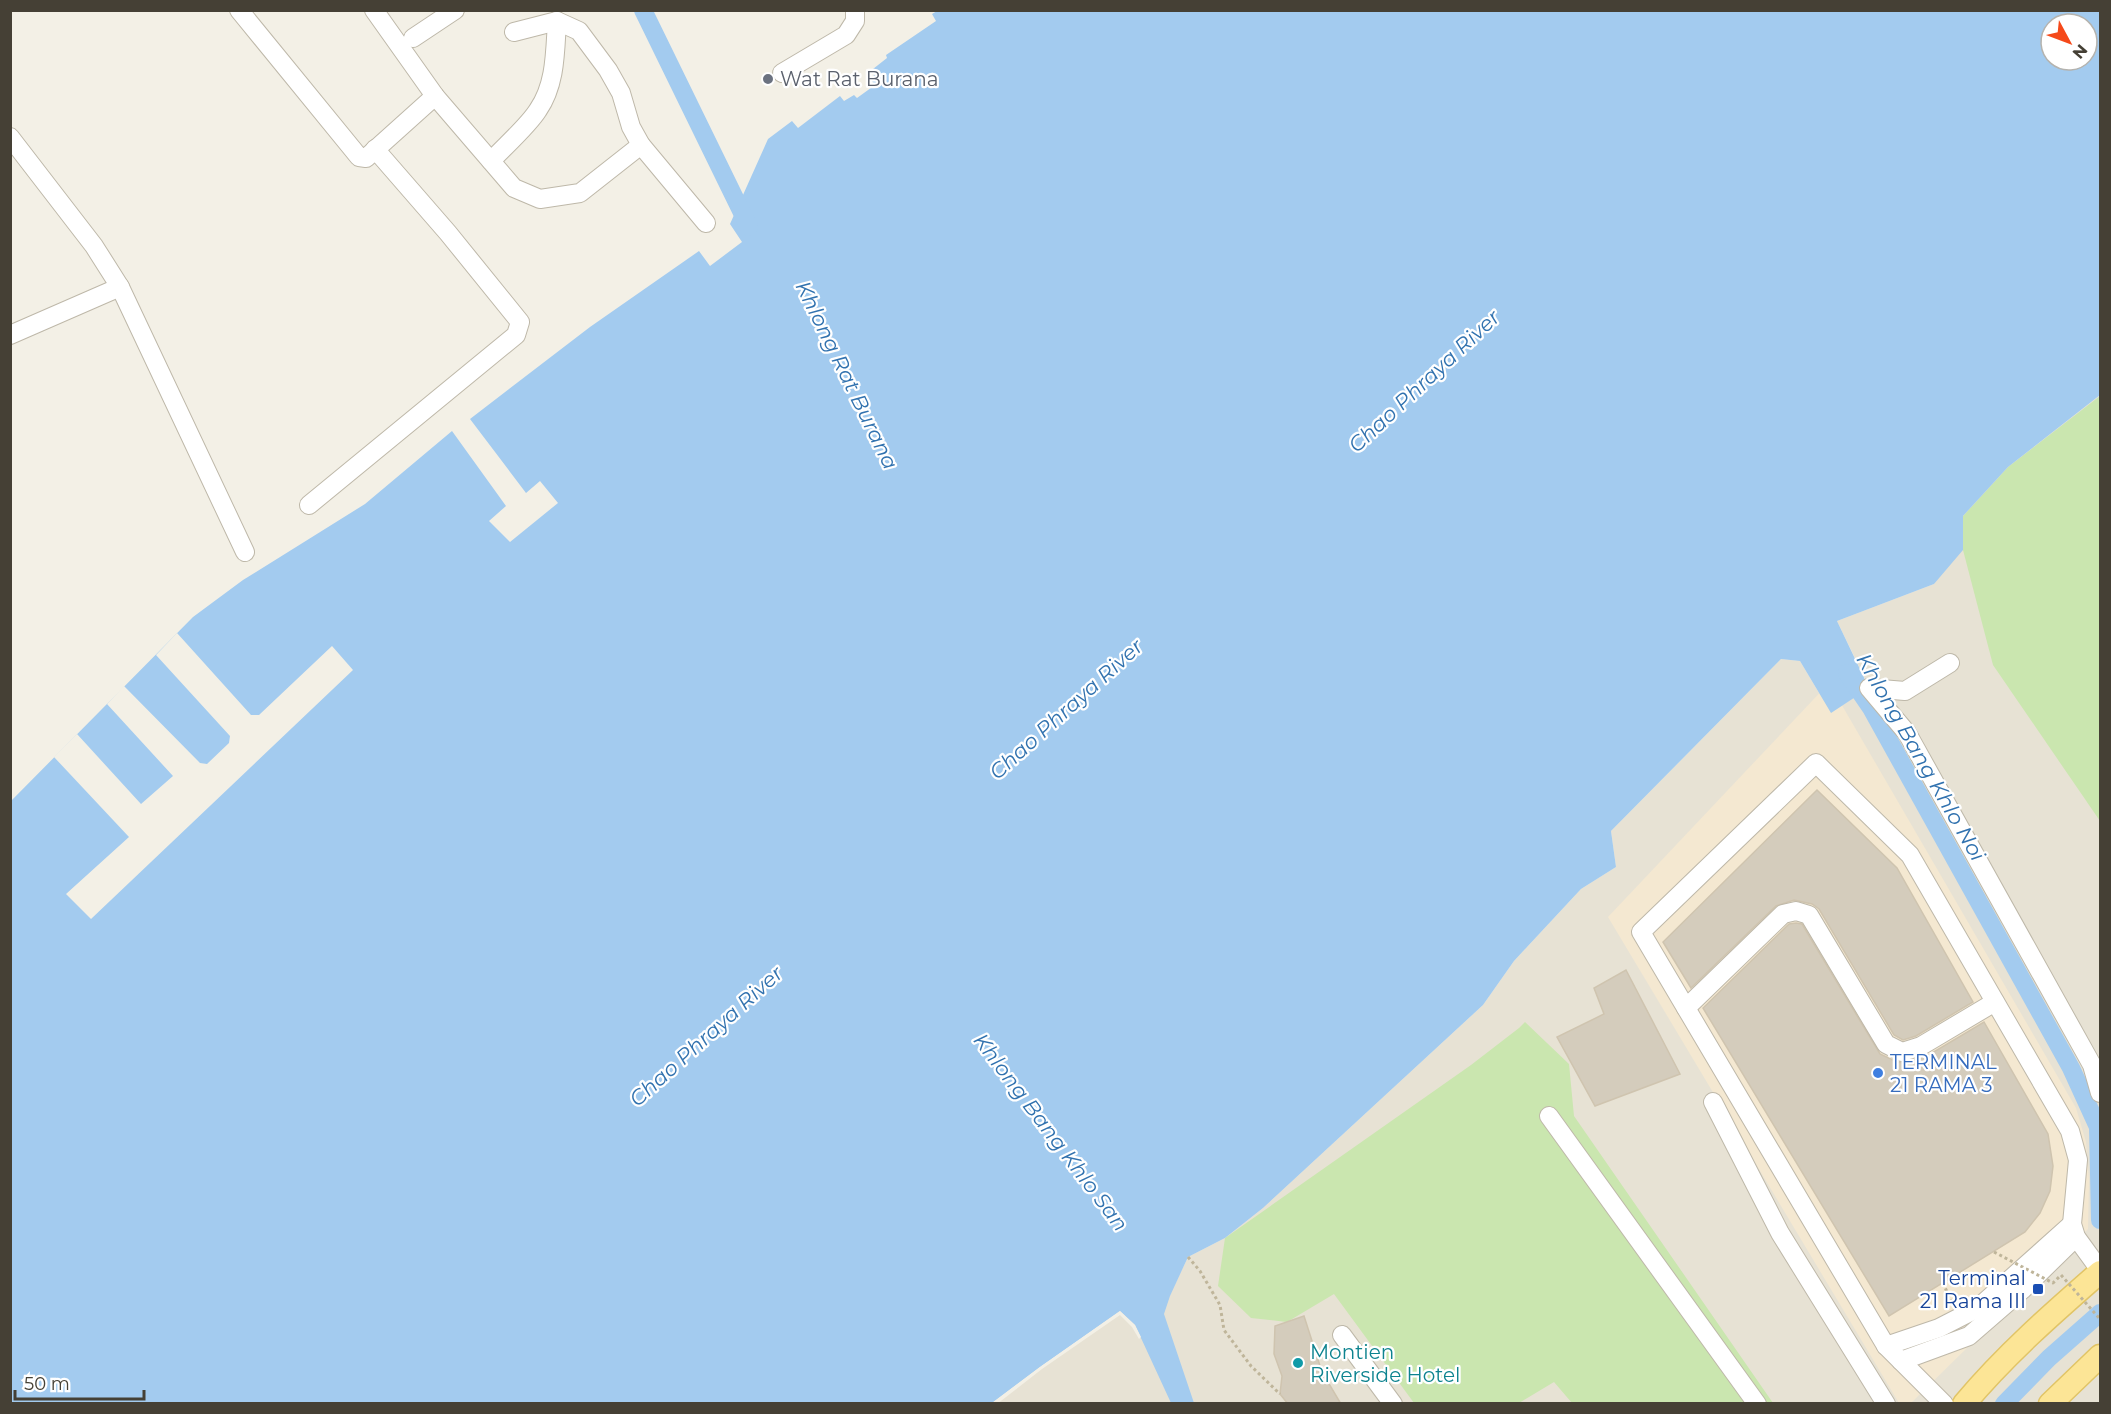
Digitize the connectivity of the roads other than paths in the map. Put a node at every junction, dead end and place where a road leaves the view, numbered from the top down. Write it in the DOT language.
graph roads {
  1 [pos="239,10"];
  2 [pos="374,10"];
  3 [pos="455,10"];
  4 [pos="855,10"];
  5 [pos="557,21"];
  6 [pos="514,32"];
  7 [pos="407,42"];
  8 [pos="782,73"];
  9 [pos="435,96"];
  10 [pos="10,137"];
  11 [pos="641,145"];
  12 [pos="375,149"];
  13 [pos="491,161"];
  14 [pos="706,223"];
  15 [pos="120,287"];
  16 [pos="10,335"];
  17 [pos="309,505"];
  18 [pos="245,552"];
  19 [pos="1950,663"];
  20 [pos="1995,1002"];
  21 [pos="1686,1008"];
  22 [pos="2100,1093"];
  23 [pos="1713,1102"];
  24 [pos="1549,1116"];
  25 [pos="2074,1231"];
  26 [pos="2100,1271"];
  27 [pos="1341,1335"];
  28 [pos="1886,1346"];
  29 [pos="2100,1356"];
  30 [pos="1901,1361"];
  31 [pos="1982,1382"];
  32 [pos="1393,1404"];
  33 [pos="1757,1404"];
  34 [pos="1886,1404"];
  35 [pos="1944,1404"];
  36 [pos="1955,1404"];
  37 [pos="1964,1404"];
  38 [pos="2050,1404"];
  1 -- 12 [label="street"];
  2 -- 7 [label="street"];
  3 -- 7 [label="street"];
  4 -- 8 [label="street"];
  5 -- 6 [label="street"];
  5 -- 11 [label="street"];
  5 -- 13 [label="street"];
  7 -- 9 [label="street"];
  9 -- 12 [label="street"];
  9 -- 13 [label="street"];
  10 -- 15 [label="street"];
  11 -- 13 [label="street"];
  11 -- 14 [label="street"];
  12 -- 17 [label="street"];
  15 -- 16 [label="street"];
  15 -- 18 [label="street"];
  19 -- 22 [label="street"];
  20 -- 21 [label="street"];
  20 -- 21 [label="street"];
  20 -- 25 [label="street"];
  21 -- 28 [label="street"];
  23 -- 34 [label="street"];
  24 -- 33 [label="street"];
  25 -- 26 [label="street"];
  25 -- 28 [label="street"];
  25 -- 30 [label="street"];
  26 -- 31 [label="main road"];
  27 -- 32 [label="street"];
  28 -- 30 [label="street"];
  29 -- 38 [label="main road"];
  30 -- 35 [label="street"];
  31 -- 36 [label="main road"];
  31 -- 37 [label="main road"];
}
